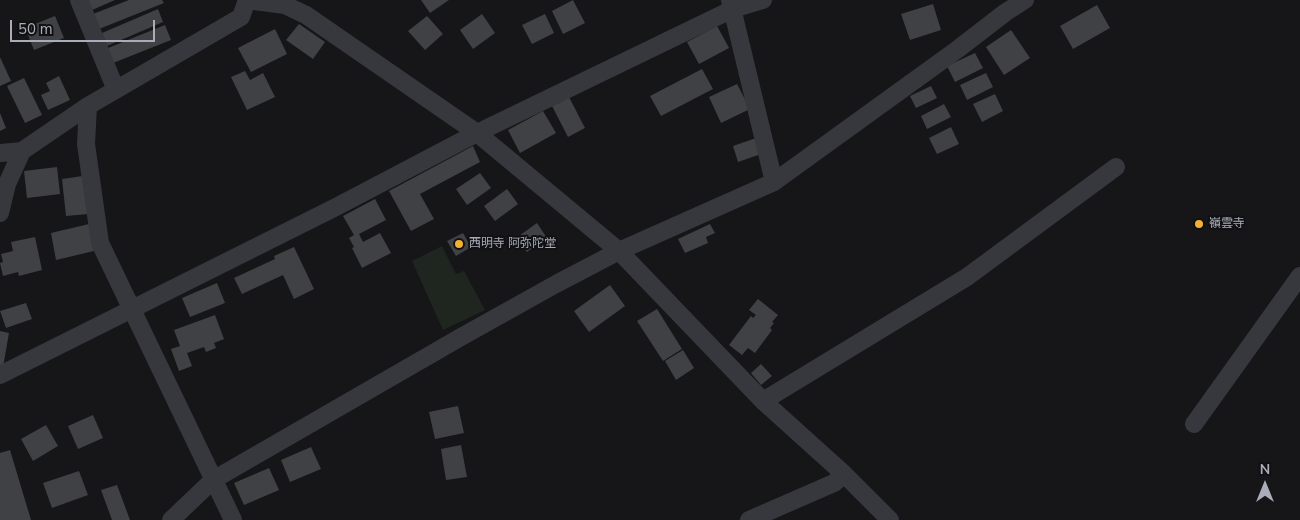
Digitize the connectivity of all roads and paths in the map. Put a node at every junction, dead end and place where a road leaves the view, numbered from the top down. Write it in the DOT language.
graph roads {
  1 [pos="80,0"];
  2 [pos="763,0"];
  3 [pos="1025,0"];
  4 [pos="287,3"];
  5 [pos="732,4"];
  6 [pos="116,90"];
  7 [pos="88,106"];
  8 [pos="477,133"];
  9 [pos="22,151"];
  10 [pos="0,153"];
  11 [pos="1116,167"];
  12 [pos="774,182"];
  13 [pos="0,213"];
  14 [pos="619,251"];
  15 [pos="1300,276"];
  16 [pos="131,309"];
  17 [pos="0,374"];
  18 [pos="763,401"];
  19 [pos="1194,424"];
  20 [pos="844,474"];
  21 [pos="213,480"];
  22 [pos="171,520"];
  23 [pos="232,520"];
  24 [pos="749,520"];
  25 [pos="890,520"];
  1 -- 6 [label="street"];
  2 -- 5 [label="street"];
  3 -- 12 [label="street"];
  4 -- 6 [label="street"];
  4 -- 8 [label="street"];
  5 -- 8 [label="street"];
  5 -- 12 [label="street"];
  6 -- 7 [label="street"];
  7 -- 9 [label="street"];
  7 -- 16 [label="street"];
  8 -- 14 [label="street"];
  8 -- 16 [label="street"];
  9 -- 10 [label="street"];
  9 -- 13 [label="street"];
  11 -- 18 [label="street"];
  12 -- 14 [label="street"];
  14 -- 18 [label="street"];
  14 -- 21 [label="street"];
  15 -- 19 [label="street"];
  16 -- 17 [label="street"];
  16 -- 21 [label="street"];
  18 -- 20 [label="street"];
  20 -- 24 [label="street"];
  20 -- 25 [label="street"];
  21 -- 22 [label="street"];
  21 -- 23 [label="street"];
}
